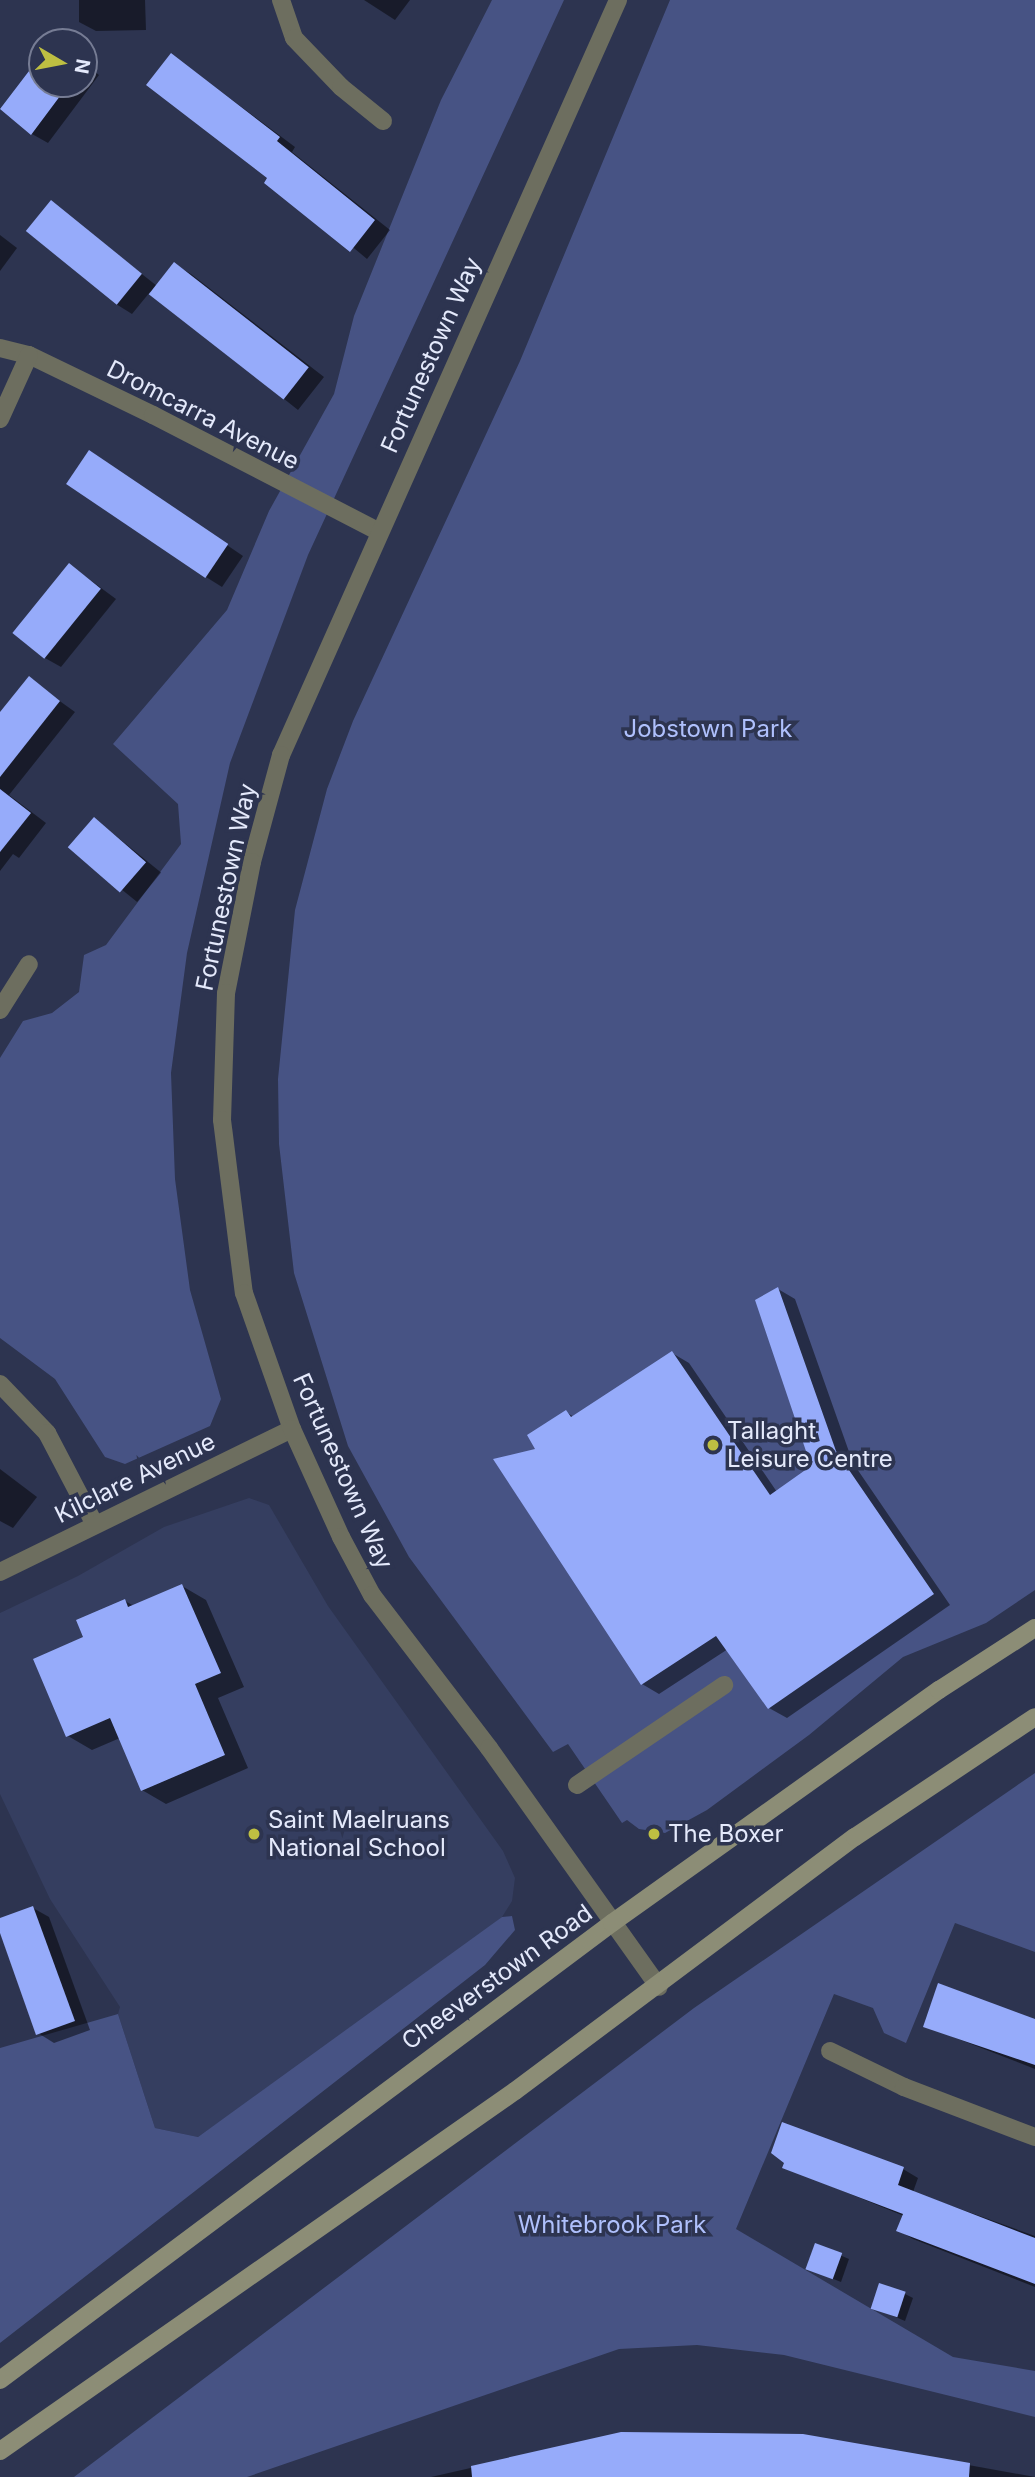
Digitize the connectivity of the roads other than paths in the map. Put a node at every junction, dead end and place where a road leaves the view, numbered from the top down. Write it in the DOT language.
graph roads {
  1 [pos="281,0"];
  2 [pos="618,0"];
  3 [pos="383,121"];
  4 [pos="0,348"];
  5 [pos="29,355"];
  6 [pos="0,419"];
  7 [pos="380,532"];
  8 [pos="29,964"];
  9 [pos="0,1010"];
  10 [pos="0,1384"];
  11 [pos="292,1429"];
  12 [pos="94,1523"];
  13 [pos="0,1572"];
  14 [pos="1035,1628"];
  15 [pos="724,1685"];
  16 [pos="1035,1717"];
  17 [pos="577,1785"];
  18 [pos="612,1923"];
  19 [pos="659,1987"];
  20 [pos="830,2051"];
  21 [pos="1035,2137"];
  22 [pos="0,2380"];
  23 [pos="0,2451"];
  1 -- 3 [label="street"];
  2 -- 7 [label="street, Fortunestown Way"];
  4 -- 5 [label="street, Dromcarra Avenue"];
  5 -- 6 [label="street"];
  5 -- 7 [label="street, Dromcarra Avenue"];
  7 -- 11 [label="street, Fortunestown Way"];
  8 -- 9 [label="street"];
  10 -- 12 [label="street"];
  11 -- 12 [label="street, Kilclare Avenue"];
  11 -- 18 [label="street, Fortunestown Way"];
  12 -- 13 [label="street, Kilclare Avenue"];
  14 -- 18 [label="main road, Cheeverstown Road"];
  15 -- 17 [label="street"];
  16 -- 19 [label="main road"];
  18 -- 19 [label="street, Fortunestown Way"];
  18 -- 22 [label="main road, Cheeverstown Road"];
  19 -- 23 [label="main road"];
  20 -- 21 [label="street"];
}
